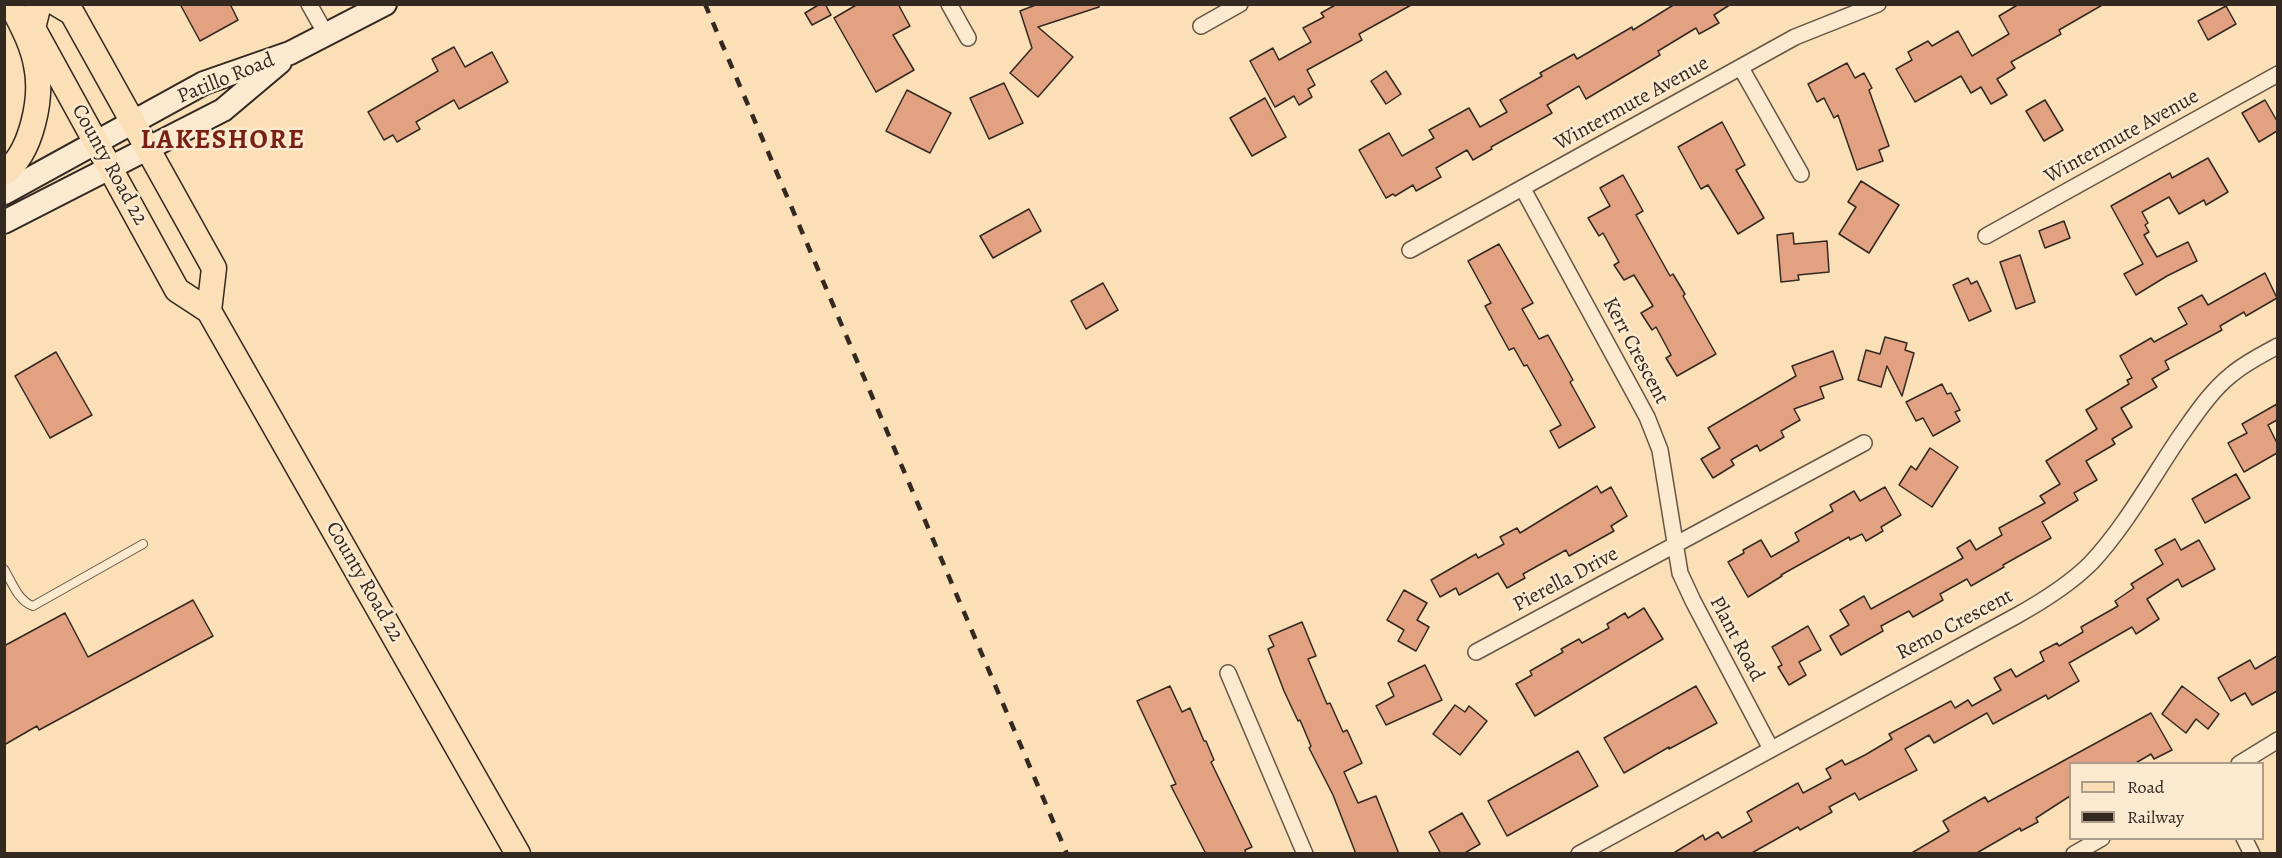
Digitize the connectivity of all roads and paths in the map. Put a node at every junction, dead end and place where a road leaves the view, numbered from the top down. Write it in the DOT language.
graph roads {
  1 [pos="11,4"];
  2 [pos="39,4"];
  3 [pos="57,4"];
  4 [pos="309,4"];
  5 [pos="385,4"];
  6 [pos="949,4"];
  7 [pos="1240,4"];
  8 [pos="1878,4"];
  9 [pos="1201,26"];
  10 [pos="327,36"];
  11 [pos="968,38"];
  12 [pos="290,53"];
  13 [pos="1741,68"];
  14 [pos="2277,74"];
  15 [pos="132,123"];
  16 [pos="97,142"];
  17 [pos="147,149"];
  18 [pos="111,168"];
  19 [pos="4,173"];
  20 [pos="1801,174"];
  21 [pos="1523,189"];
  22 [pos="4,193"];
  23 [pos="4,222"];
  24 [pos="1986,236"];
  25 [pos="1410,250"];
  26 [pos="209,311"];
  27 [pos="2277,346"];
  28 [pos="1864,443"];
  29 [pos="143,544"];
  30 [pos="1675,545"];
  31 [pos="4,569"];
  32 [pos="1476,652"];
  33 [pos="1228,673"];
  34 [pos="2277,740"];
  35 [pos="1770,748"];
  36 [pos="2242,762"];
  37 [pos="2098,840"];
  38 [pos="2245,840"];
  39 [pos="518,854"];
  40 [pos="1305,854"];
  41 [pos="1579,854"];
  42 [pos="2074,854"];
  43 [pos="2252,854"];
  1 -- 19 [label="main road"];
  2 -- 16 [label="main road, County Road 22"];
  3 -- 15 [label="main road, County Road 22"];
  4 -- 10 [label="street"];
  5 -- 10 [label="street, Patillo Road"];
  6 -- 11 [label="street"];
  7 -- 9 [label="street"];
  8 -- 13 [label="street, Wintermute Avenue"];
  10 -- 12 [label="street, Patillo Road"];
  12 -- 15 [label="street, Patillo Road"];
  12 -- 17 [label="street, Patillo Road"];
  13 -- 20 [label="street"];
  13 -- 21 [label="street, Wintermute Avenue"];
  14 -- 24 [label="street, Wintermute Avenue"];
  15 -- 16 [label="street, Patillo Road"];
  15 -- 17 [label="main road, County Road 22"];
  16 -- 18 [label="main road, County Road 22"];
  16 -- 22 [label="street, Patillo Road"];
  17 -- 18 [label="street, Patillo Road"];
  17 -- 26 [label="main road, County Road 22"];
  18 -- 23 [label="street, Patillo Road"];
  18 -- 26 [label="main road, County Road 22"];
  21 -- 25 [label="street, Wintermute Avenue"];
  21 -- 30 [label="street, Kerr Crescent"];
  26 -- 39 [label="main road, County Road 22"];
  27 -- 35 [label="street, Remo Crescent"];
  28 -- 30 [label="street"];
  29 -- 31 [label="lane"];
  30 -- 32 [label="street, Pierella Drive"];
  30 -- 35 [label="street, Plant Road"];
  33 -- 40 [label="street"];
  34 -- 36 [label="street"];
  35 -- 41 [label="street, Remo Crescent"];
  37 -- 42 [label="street"];
  38 -- 43 [label="street"];
}
